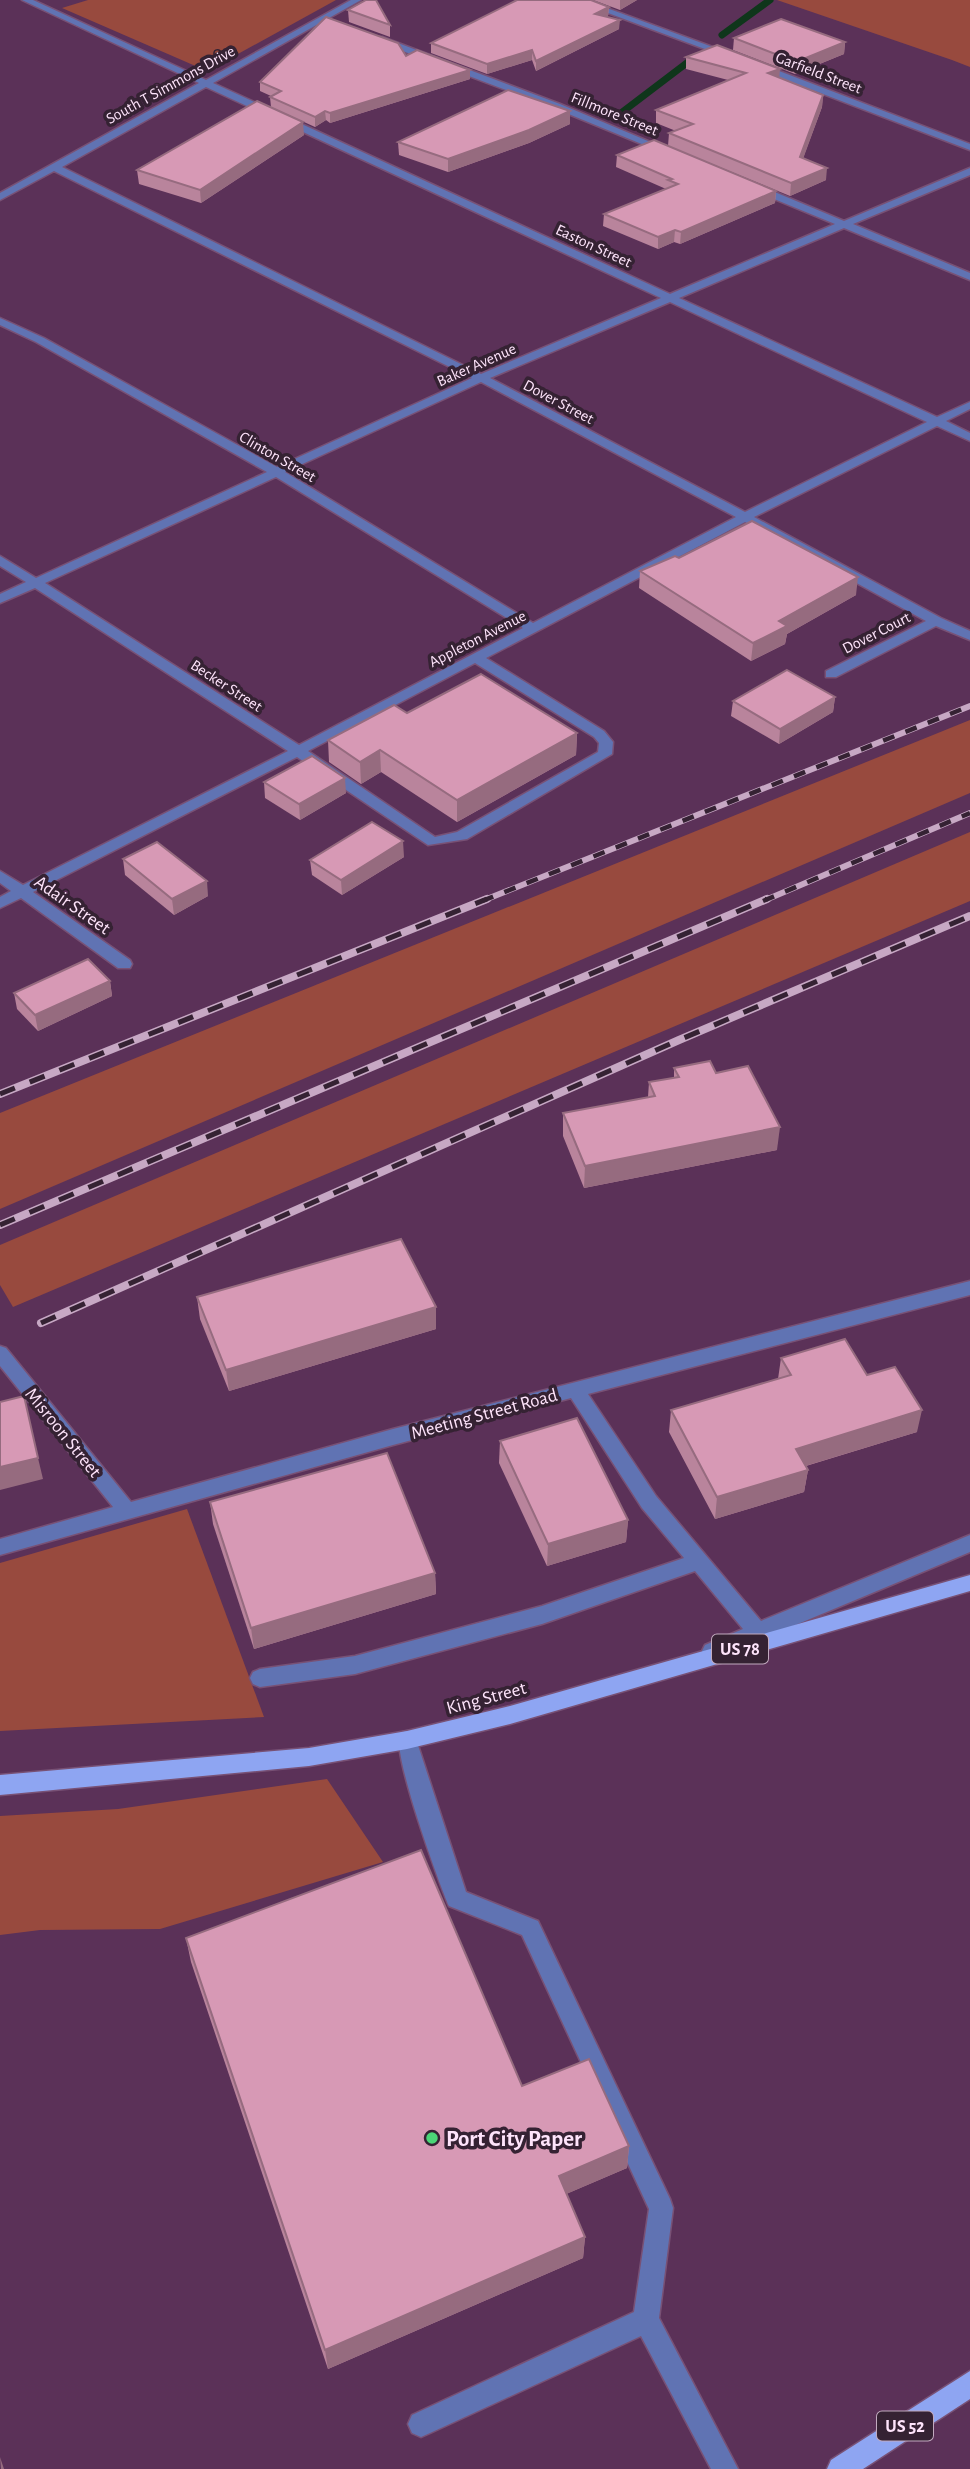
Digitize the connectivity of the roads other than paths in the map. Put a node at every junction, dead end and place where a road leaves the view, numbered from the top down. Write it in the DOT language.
graph roads {
  1 [pos="26,0"];
  2 [pos="357,0"];
  3 [pos="577,0"];
  4 [pos="323,18"];
  5 [pos="344,26"];
  6 [pos="369,35"];
  7 [pos="205,82"];
  8 [pos="970,147"];
  9 [pos="682,158"];
  10 [pos="54,167"];
  11 [pos="970,171"];
  12 [pos="744,183"];
  13 [pos="0,197"];
  14 [pos="845,225"];
  15 [pos="970,277"];
  16 [pos="671,298"];
  17 [pos="0,321"];
  18 [pos="481,378"];
  19 [pos="970,405"];
  20 [pos="937,422"];
  21 [pos="970,438"];
  22 [pos="278,473"];
  23 [pos="745,517"];
  24 [pos="0,560"];
  25 [pos="36,584"];
  26 [pos="0,599"];
  27 [pos="936,621"];
  28 [pos="534,629"];
  29 [pos="970,636"];
  30 [pos="476,658"];
  31 [pos="831,674"];
  32 [pos="298,751"];
  33 [pos="0,876"];
  34 [pos="21,892"];
  35 [pos="0,903"];
  36 [pos="124,964"];
  37 [pos="970,1288"];
  38 [pos="0,1353"];
  39 [pos="575,1389"];
  40 [pos="127,1511"];
  41 [pos="970,1543"];
  42 [pos="0,1547"];
  43 [pos="698,1561"];
  44 [pos="970,1583"];
  45 [pos="758,1632"];
  46 [pos="260,1678"];
  47 [pos="510,1715"];
  48 [pos="407,1740"];
  49 [pos="0,1785"];
  50 [pos="646,2319"];
  51 [pos="970,2384"];
  52 [pos="421,2424"];
  53 [pos="724,2469"];
  54 [pos="840,2469"];
  1 -- 7 [label="street, Easton Street"];
  2 -- 4 [label="street, South T Simmons Drive"];
  3 -- 8 [label="street, Garfield Street"];
  4 -- 5 [label="street"];
  4 -- 7 [label="street, South T Simmons Drive"];
  6 -- 9 [label="street, Fillmore Street"];
  7 -- 10 [label="street, South T Simmons Drive"];
  7 -- 16 [label="street, Easton Street"];
  10 -- 13 [label="street, South T Simmons Drive"];
  10 -- 18 [label="street, Dover Street"];
  11 -- 14 [label="street, Baker Avenue"];
  12 -- 14 [label="street"];
  14 -- 15 [label="street"];
  14 -- 16 [label="street, Baker Avenue"];
  16 -- 18 [label="street, Baker Avenue"];
  16 -- 20 [label="street, Easton Street"];
  17 -- 22 [label="street, Clinton Street"];
  18 -- 22 [label="street, Baker Avenue"];
  18 -- 23 [label="street, Dover Street"];
  19 -- 20 [label="street, Appleton Avenue"];
  20 -- 21 [label="street, Easton Street"];
  20 -- 23 [label="street, Appleton Avenue"];
  22 -- 25 [label="street, Baker Avenue"];
  22 -- 28 [label="street, Clinton Street"];
  23 -- 27 [label="street, Dover Street"];
  23 -- 28 [label="street, Appleton Avenue"];
  24 -- 25 [label="street, Becker Street"];
  25 -- 26 [label="street, Baker Avenue"];
  25 -- 32 [label="street, Becker Street"];
  27 -- 29 [label="street, Dover Street"];
  27 -- 31 [label="street, Dover Court"];
  28 -- 30 [label="street, Appleton Avenue"];
  30 -- 32 [label="street, Appleton Avenue"];
  30 -- 32 [label="street, Becker Street"];
  32 -- 34 [label="street, Appleton Avenue"];
  33 -- 34 [label="street, Adair Street"];
  34 -- 35 [label="street, Appleton Avenue"];
  34 -- 36 [label="street, Adair Street"];
  37 -- 39 [label="street, Meeting Street Road"];
  38 -- 40 [label="street, Misroon Street"];
  39 -- 40 [label="street, Meeting Street Road"];
  39 -- 43 [label="street"];
  40 -- 42 [label="street, Meeting Street Road"];
  41 -- 45 [label="street"];
  43 -- 45 [label="street"];
  43 -- 46 [label="street"];
  44 -- 47 [label="main road, King Street / US 78"];
  45 -- 47 [label="street"];
  47 -- 48 [label="main road, King Street / US 78"];
  48 -- 49 [label="main road, King Street / US 78"];
  48 -- 50 [label="street"];
  50 -- 52 [label="street"];
  50 -- 53 [label="street"];
  51 -- 54 [label="main road, US 52"];
}
